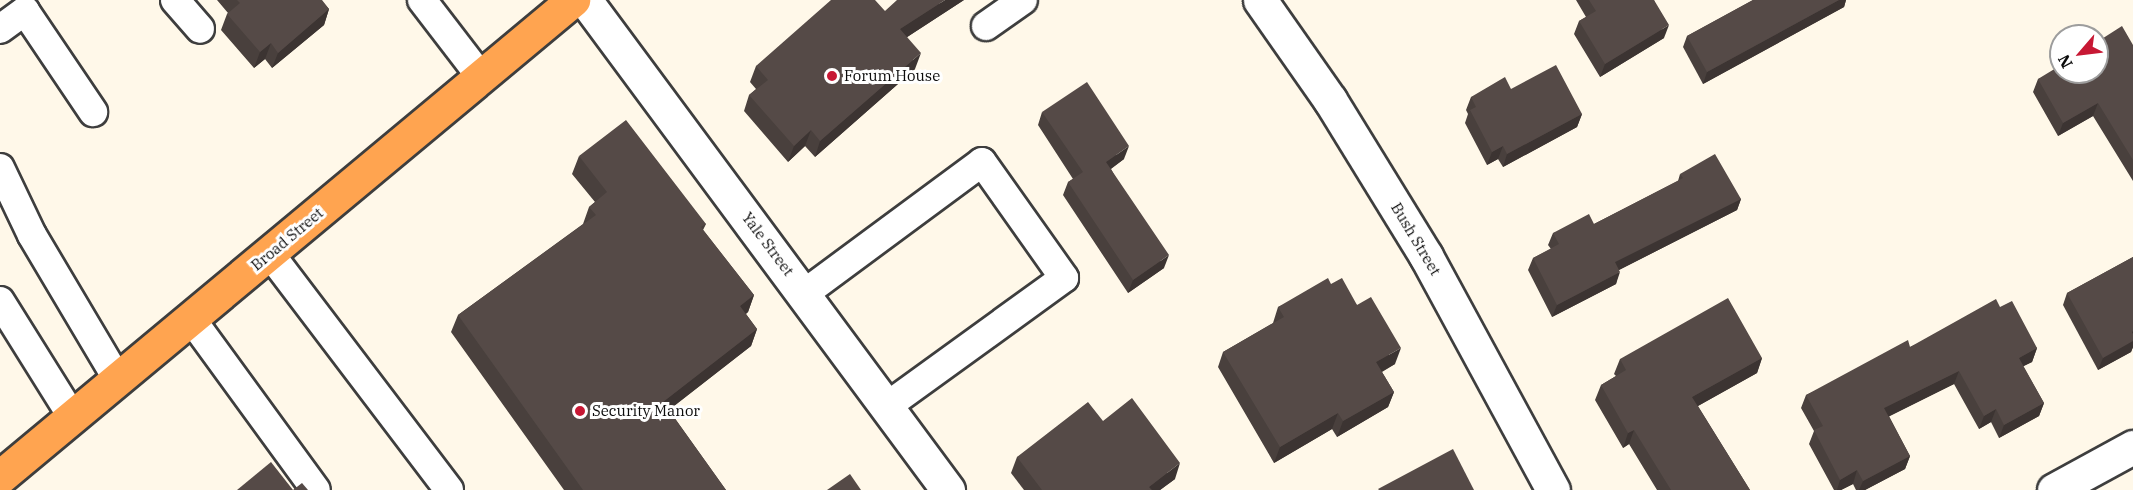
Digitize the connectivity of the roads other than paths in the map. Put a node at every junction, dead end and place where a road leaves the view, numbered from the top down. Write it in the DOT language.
graph roads {
  1 [pos="175,0"];
  2 [pos="422,0"];
  3 [pos="573,0"];
  4 [pos="585,0"];
  5 [pos="1023,0"];
  6 [pos="1260,0"];
  7 [pos="986,26"];
  8 [pos="0,29"];
  9 [pos="200,29"];
  10 [pos="481,77"];
  11 [pos="93,112"];
  12 [pos="0,168"];
  13 [pos="270,254"];
  14 [pos="805,293"];
  15 [pos="0,301"];
  16 [pos="192,320"];
  17 [pos="118,380"];
  18 [pos="886,407"];
  19 [pos="72,418"];
  20 [pos="2133,447"];
  21 [pos="0,477"];
  22 [pos="316,490"];
  23 [pos="449,490"];
  24 [pos="948,490"];
  25 [pos="1552,490"];
  26 [pos="2054,490"];
  1 -- 9 [label="lane"];
  2 -- 10 [label="lane"];
  3 -- 10 [label="highway, Broad Street"];
  4 -- 14 [label="street, Yale Street"];
  5 -- 7 [label="lane"];
  6 -- 25 [label="street, Bush Street"];
  8 -- 11 [label="lane"];
  10 -- 13 [label="highway, Broad Street"];
  12 -- 17 [label="lane"];
  13 -- 16 [label="highway, Broad Street"];
  13 -- 23 [label="lane"];
  14 -- 18 [label="street, Yale Street"];
  14 -- 18 [label="lane"];
  15 -- 19 [label="lane"];
  16 -- 17 [label="highway, Broad Street"];
  16 -- 22 [label="lane"];
  17 -- 19 [label="highway, Broad Street"];
  18 -- 24 [label="street, Yale Street"];
  19 -- 21 [label="highway, Broad Street"];
  20 -- 26 [label="street"];
}
